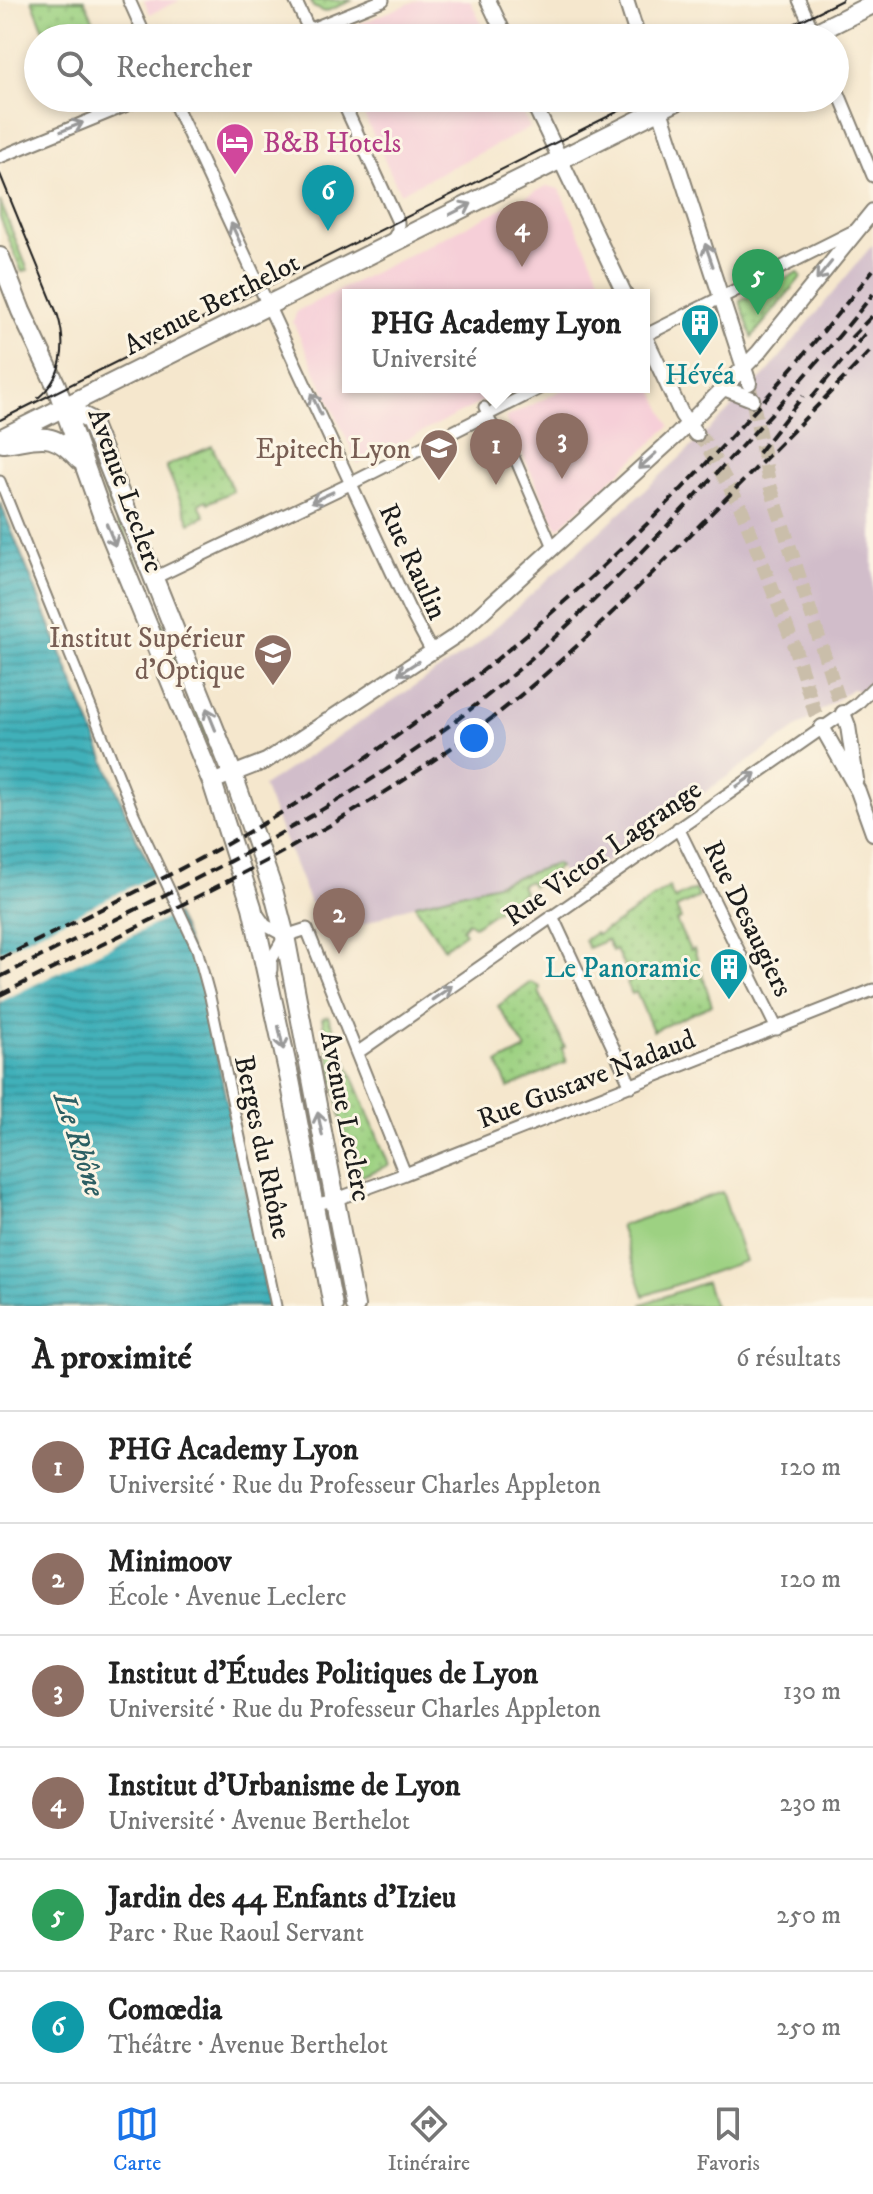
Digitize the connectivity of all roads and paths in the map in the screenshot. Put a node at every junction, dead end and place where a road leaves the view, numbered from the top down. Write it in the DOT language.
graph roads {
  1 [pos="129,0"];
  2 [pos="295,0"];
  3 [pos="383,0"];
  4 [pos="488,0"];
  5 [pos="626,0"];
  6 [pos="799,0"];
  7 [pos="873,4"];
  8 [pos="140,24"];
  9 [pos="306,24"];
  10 [pos="332,24"];
  11 [pos="499,24"];
  12 [pos="634,24"];
  13 [pos="808,24"];
  14 [pos="835,24"];
  15 [pos="110,112"];
  16 [pos="178,112"];
  17 [pos="347,112"];
  18 [pos="538,112"];
  19 [pos="644,112"];
  20 [pos="661,112"];
  21 [pos="847,112"];
  22 [pos="0,157"];
  23 [pos="562,159"];
  24 [pos="873,176"];
  25 [pos="873,211"];
  26 [pos="858,229"];
  27 [pos="391,244"];
  28 [pos="0,257"];
  29 [pos="622,289"];
  30 [pos="722,296"];
  31 [pos="268,305"];
  32 [pos="21,311"];
  33 [pos="650,333"];
  34 [pos="650,348"];
  35 [pos="746,367"];
  36 [pos="749,383"];
  37 [pos="724,388"];
  38 [pos="528,393"];
  39 [pos="752,399"];
  40 [pos="64,407"];
  41 [pos="485,411"];
  42 [pos="29,429"];
  43 [pos="692,429"];
  44 [pos="0,441"];
  45 [pos="82,462"];
  46 [pos="0,481"];
  47 [pos="352,483"];
  48 [pos="553,547"];
  49 [pos="154,578"];
  50 [pos="432,652"];
  51 [pos="873,688"];
  52 [pos="843,713"];
  53 [pos="822,727"];
  54 [pos="233,775"];
  55 [pos="212,782"];
  56 [pos="858,791"];
  57 [pos="678,828"];
  58 [pos="873,833"];
  59 [pos="252,907"];
  60 [pos="552,916"];
  61 [pos="285,936"];
  62 [pos="270,987"];
  63 [pos="873,990"];
  64 [pos="777,1029"];
  65 [pos="357,1053"];
  66 [pos="631,1086"];
  67 [pos="405,1174"];
  68 [pos="334,1200"];
  69 [pos="313,1205"];
  70 [pos="276,1306"];
  71 [pos="333,1306"];
  72 [pos="355,1306"];
  1 -- 8 [label="street"];
  2 -- 9 [label="street"];
  3 -- 10 [label="street"];
  4 -- 11 [label="street"];
  5 -- 12 [label="street"];
  6 -- 13 [label="street"];
  7 -- 14 [label="main road"];
  22 -- 15 [label="street, one-way"];
  31 -- 16 [label="street, Rue Raulin, one-way"];
  17 -- 27 [label="street"];
  18 -- 23 [label="street"];
  19 -- 23 [label="main road, Avenue Berthelot"];
  30 -- 20 [label="street, one-way"];
  21 -- 24 [label="street"];
  27 -- 23 [label="main road, Avenue Berthelot, one-way"];
  23 -- 29 [label="street"];
  25 -- 26 [label="street"];
  26 -- 30 [label="street"];
  26 -- 35 [label="street, one-way"];
  27 -- 31 [label="main road, Avenue Berthelot"];
  28 -- 32 [label="main road"];
  30 -- 33 [label="street"];
  30 -- 35 [label="street"];
  31 -- 40 [label="main road, Avenue Berthelot"];
  47 -- 31 [label="street, Rue Raulin, one-way"];
  32 -- 40 [label="main road"];
  32 -- 42 [label="main road"];
  34 -- 43 [label="street"];
  35 -- 36 [label="street"];
  35 -- 37 [label="street"];
  37 -- 39 [label="street"];
  37 -- 43 [label="street"];
  38 -- 41 [label="street"];
  40 -- 42 [label="main road, Avenue Berthelot"];
  40 -- 45 [label="main road, Avenue Leclerc"];
  40 -- 49 [label="main road, Avenue Leclerc"];
  41 -- 47 [label="street"];
  41 -- 48 [label="street"];
  42 -- 44 [label="main road, Avenue Berthelot"];
  42 -- 45 [label="main road"];
  43 -- 48 [label="street, one-way"];
  45 -- 55 [label="main road, Avenue Leclerc, one-way"];
  46 -- 70 [label="street, Berges du Rhône"];
  47 -- 49 [label="street, one-way"];
  47 -- 50 [label="street, Rue Raulin"];
  48 -- 50 [label="street"];
  54 -- 49 [label="main road, Avenue Leclerc, one-way"];
  50 -- 54 [label="street, one-way"];
  51 -- 52 [label="street, Rue Victor Lagrange"];
  52 -- 53 [label="street, Rue Victor Lagrange"];
  52 -- 56 [label="street"];
  53 -- 56 [label="street"];
  57 -- 53 [label="street, Rue Victor Lagrange, one-way"];
  54 -- 55 [label="street"];
  54 -- 61 [label="main road, Avenue Leclerc"];
  55 -- 59 [label="main road, Avenue Leclerc"];
  56 -- 58 [label="street"];
  57 -- 60 [label="street, Rue Victor Lagrange"];
  57 -- 64 [label="street, Rue Desaugiers"];
  59 -- 61 [label="street, Avenue Leclerc"];
  59 -- 62 [label="main road, Avenue Leclerc"];
  65 -- 60 [label="street, Rue Victor Lagrange, one-way"];
  60 -- 66 [label="street"];
  61 -- 62 [label="street, Avenue Leclerc"];
  61 -- 65 [label="street, Avenue Leclerc"];
  68 -- 61 [label="main road, Avenue Leclerc, one-way"];
  62 -- 69 [label="main road, Avenue Leclerc, one-way"];
  63 -- 64 [label="street, Rue Gustave Nadaud"];
  64 -- 66 [label="street, Rue Gustave Nadaud"];
  65 -- 67 [label="street, Avenue Leclerc"];
  66 -- 67 [label="street, Rue Gustave Nadaud"];
  67 -- 68 [label="street, Rue Gustave Nadaud"];
  68 -- 69 [label="street, Rue Gustave Nadaud"];
  68 -- 72 [label="main road, Avenue Leclerc"];
  69 -- 71 [label="main road, Avenue Leclerc"];
}
